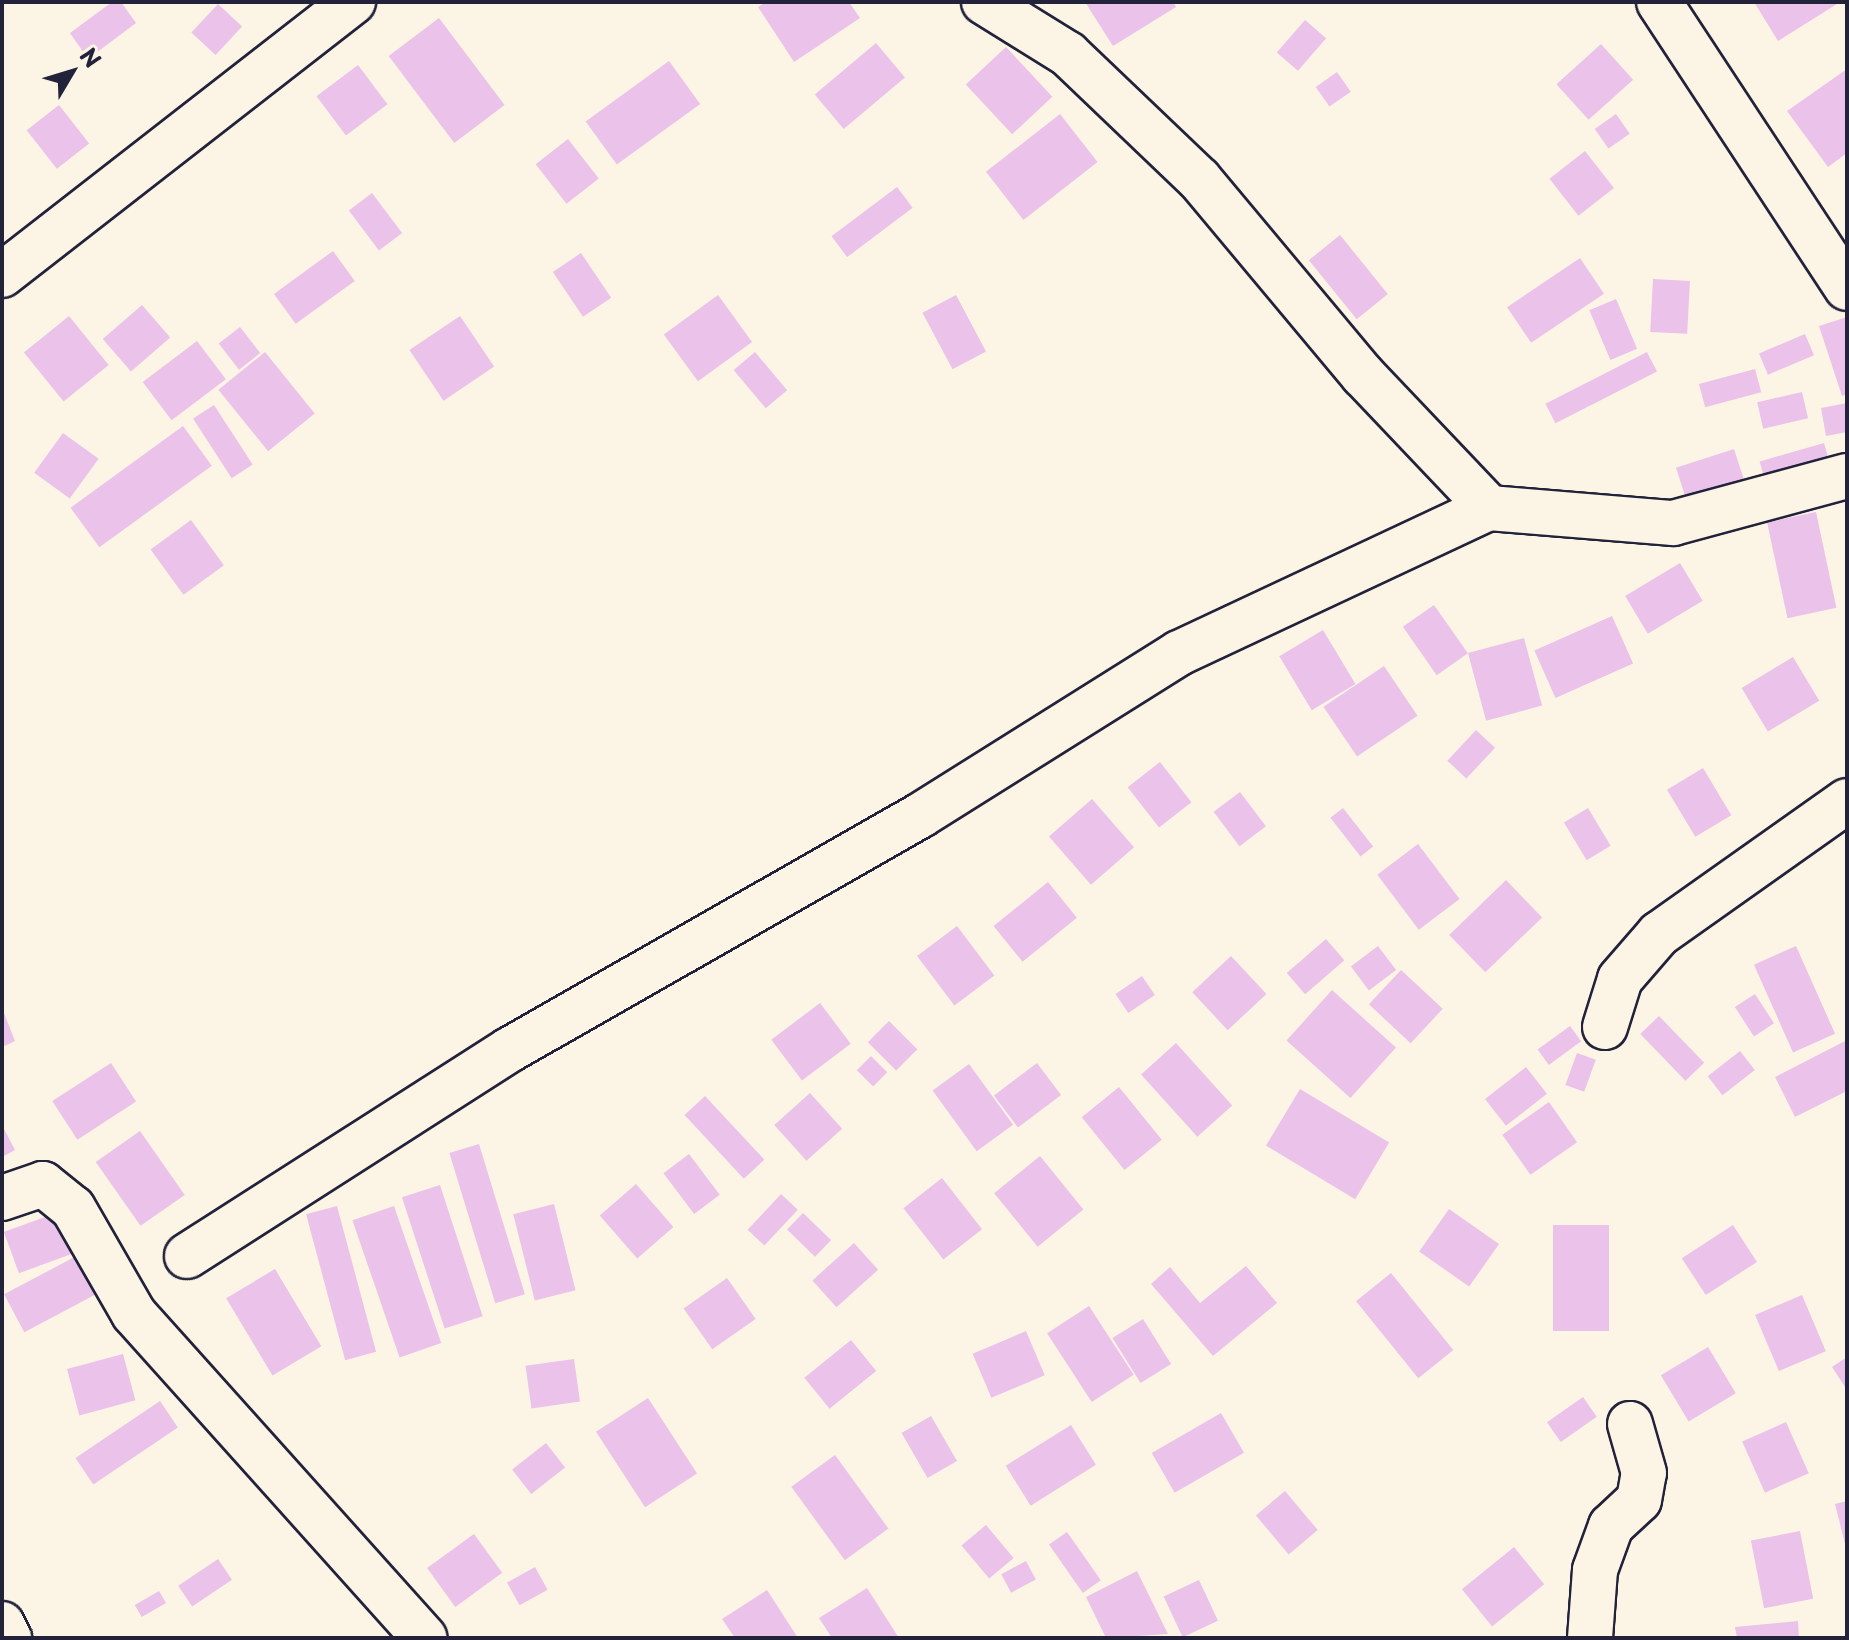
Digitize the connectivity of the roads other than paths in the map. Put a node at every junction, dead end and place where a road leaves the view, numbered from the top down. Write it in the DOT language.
graph roads {
  1 [pos="353,2"];
  2 [pos="984,2"];
  3 [pos="1659,2"];
  4 [pos="2,275"];
  5 [pos="1847,288"];
  6 [pos="1847,476"];
  7 [pos="1489,508"];
  8 [pos="1847,801"];
  9 [pos="1605,1027"];
  10 [pos="2,1198"];
  11 [pos="187,1256"];
  12 [pos="1630,1424"];
  13 [pos="2,1624"];
  14 [pos="9,1638"];
  15 [pos="425,1638"];
  16 [pos="1590,1638"];
  1 -- 4 [label="street"];
  2 -- 7 [label="street"];
  3 -- 5 [label="street"];
  6 -- 7 [label="street"];
  7 -- 11 [label="street"];
  8 -- 9 [label="street"];
  10 -- 15 [label="street"];
  12 -- 16 [label="street"];
  13 -- 14 [label="street"];
}
